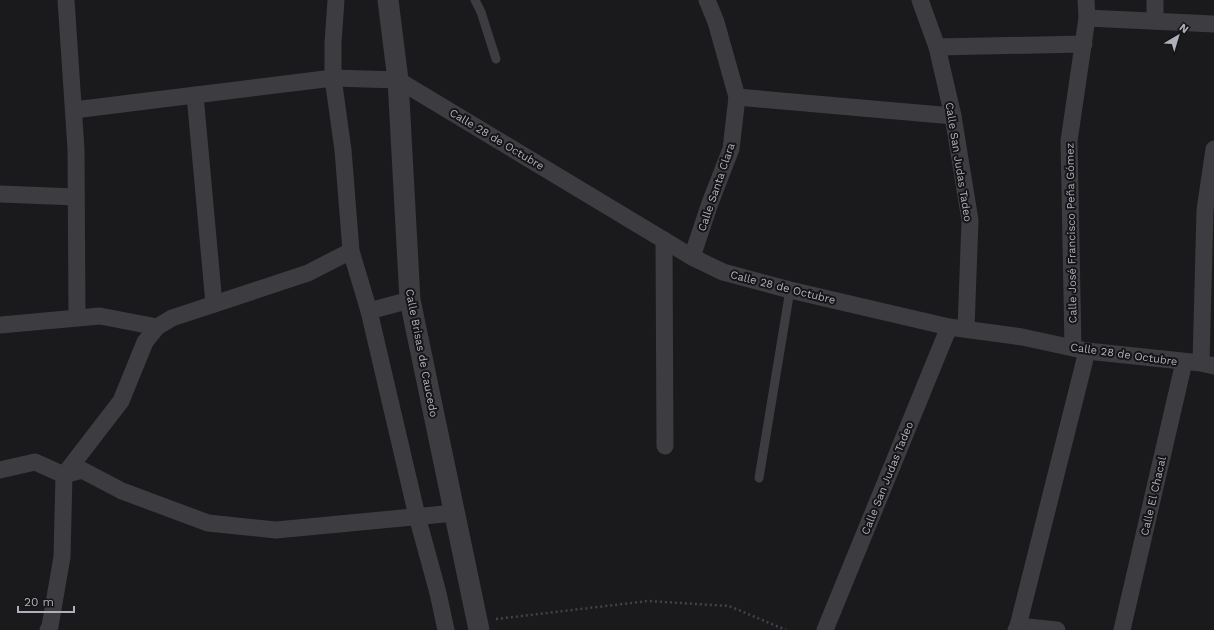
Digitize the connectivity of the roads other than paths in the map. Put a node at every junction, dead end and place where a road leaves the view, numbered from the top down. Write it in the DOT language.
graph roads {
  1 [pos="66,0"];
  2 [pos="336,0"];
  3 [pos="388,0"];
  4 [pos="475,0"];
  5 [pos="707,0"];
  6 [pos="920,0"];
  7 [pos="1086,0"];
  8 [pos="1155,0"];
  9 [pos="1087,18"];
  10 [pos="1155,21"];
  11 [pos="1214,24"];
  12 [pos="1084,44"];
  13 [pos="937,47"];
  14 [pos="496,60"];
  15 [pos="333,78"];
  16 [pos="398,80"];
  17 [pos="195,95"];
  18 [pos="737,97"];
  19 [pos="74,110"];
  20 [pos="954,116"];
  21 [pos="1214,149"];
  22 [pos="0,194"];
  23 [pos="76,197"];
  24 [pos="664,240"];
  25 [pos="351,251"];
  26 [pos="692,257"];
  27 [pos="790,290"];
  28 [pos="410,300"];
  29 [pos="214,304"];
  30 [pos="369,311"];
  31 [pos="77,318"];
  32 [pos="0,325"];
  33 [pos="157,327"];
  34 [pos="949,327"];
  35 [pos="966,329"];
  36 [pos="1080,349"];
  37 [pos="1184,362"];
  38 [pos="1208,365"];
  39 [pos="665,446"];
  40 [pos="0,470"];
  41 [pos="64,474"];
  42 [pos="759,478"];
  43 [pos="455,512"];
  44 [pos="416,516"];
  45 [pos="479,626"];
  46 [pos="1017,628"];
  47 [pos="53,629"];
  48 [pos="446,630"];
  49 [pos="825,630"];
  50 [pos="1057,630"];
  51 [pos="1122,630"];
  1 -- 19 [label="street"];
  2 -- 15 [label="street"];
  3 -- 16 [label="street, Calle Brisas de Caucedo"];
  4 -- 14 [label="lane"];
  5 -- 18 [label="street, Calle Santa Clara"];
  6 -- 13 [label="street, Calle San Judas Tadeo"];
  7 -- 9 [label="street, Calle José Francisco Peña Gómez"];
  8 -- 10 [label="street"];
  9 -- 10 [label="street"];
  9 -- 12 [label="street, Calle José Francisco Peña Gómez"];
  10 -- 11 [label="street"];
  12 -- 13 [label="street"];
  12 -- 36 [label="street, Calle José Francisco Peña Gómez"];
  13 -- 20 [label="street, Calle San Judas Tadeo"];
  15 -- 16 [label="street"];
  15 -- 17 [label="street"];
  15 -- 25 [label="street"];
  16 -- 24 [label="street, Calle 28 de Octubre"];
  16 -- 28 [label="street, Calle Brisas de Caucedo"];
  17 -- 19 [label="street"];
  17 -- 29 [label="street"];
  18 -- 20 [label="street"];
  18 -- 26 [label="street, Calle Santa Clara"];
  19 -- 23 [label="street"];
  20 -- 35 [label="street, Calle San Judas Tadeo"];
  21 -- 38 [label="street"];
  22 -- 23 [label="street"];
  23 -- 31 [label="street"];
  24 -- 26 [label="street, Calle 28 de Octubre"];
  24 -- 39 [label="street"];
  25 -- 29 [label="street"];
  25 -- 30 [label="street"];
  26 -- 27 [label="street, Calle 28 de Octubre"];
  27 -- 34 [label="street, Calle 28 de Octubre"];
  27 -- 42 [label="lane"];
  28 -- 30 [label="street"];
  28 -- 43 [label="street, Calle Brisas de Caucedo"];
  29 -- 33 [label="street"];
  30 -- 44 [label="street"];
  31 -- 32 [label="street"];
  31 -- 33 [label="street"];
  33 -- 41 [label="street"];
  34 -- 35 [label="street, Calle 28 de Octubre"];
  34 -- 49 [label="street, Calle San Judas Tadeo"];
  35 -- 36 [label="street, Calle 28 de Octubre"];
  36 -- 37 [label="street, Calle 28 de Octubre"];
  36 -- 46 [label="street, Calle José Francisco Peña Gómez"];
  37 -- 38 [label="street, Calle 28 de Octubre"];
  37 -- 51 [label="street, Calle El Chacal"];
  40 -- 41 [label="street"];
  41 -- 44 [label="street"];
  41 -- 47 [label="street"];
  43 -- 44 [label="street"];
  43 -- 45 [label="street, Calle Brisas de Caucedo"];
  44 -- 48 [label="street"];
  46 -- 50 [label="street"];
}
